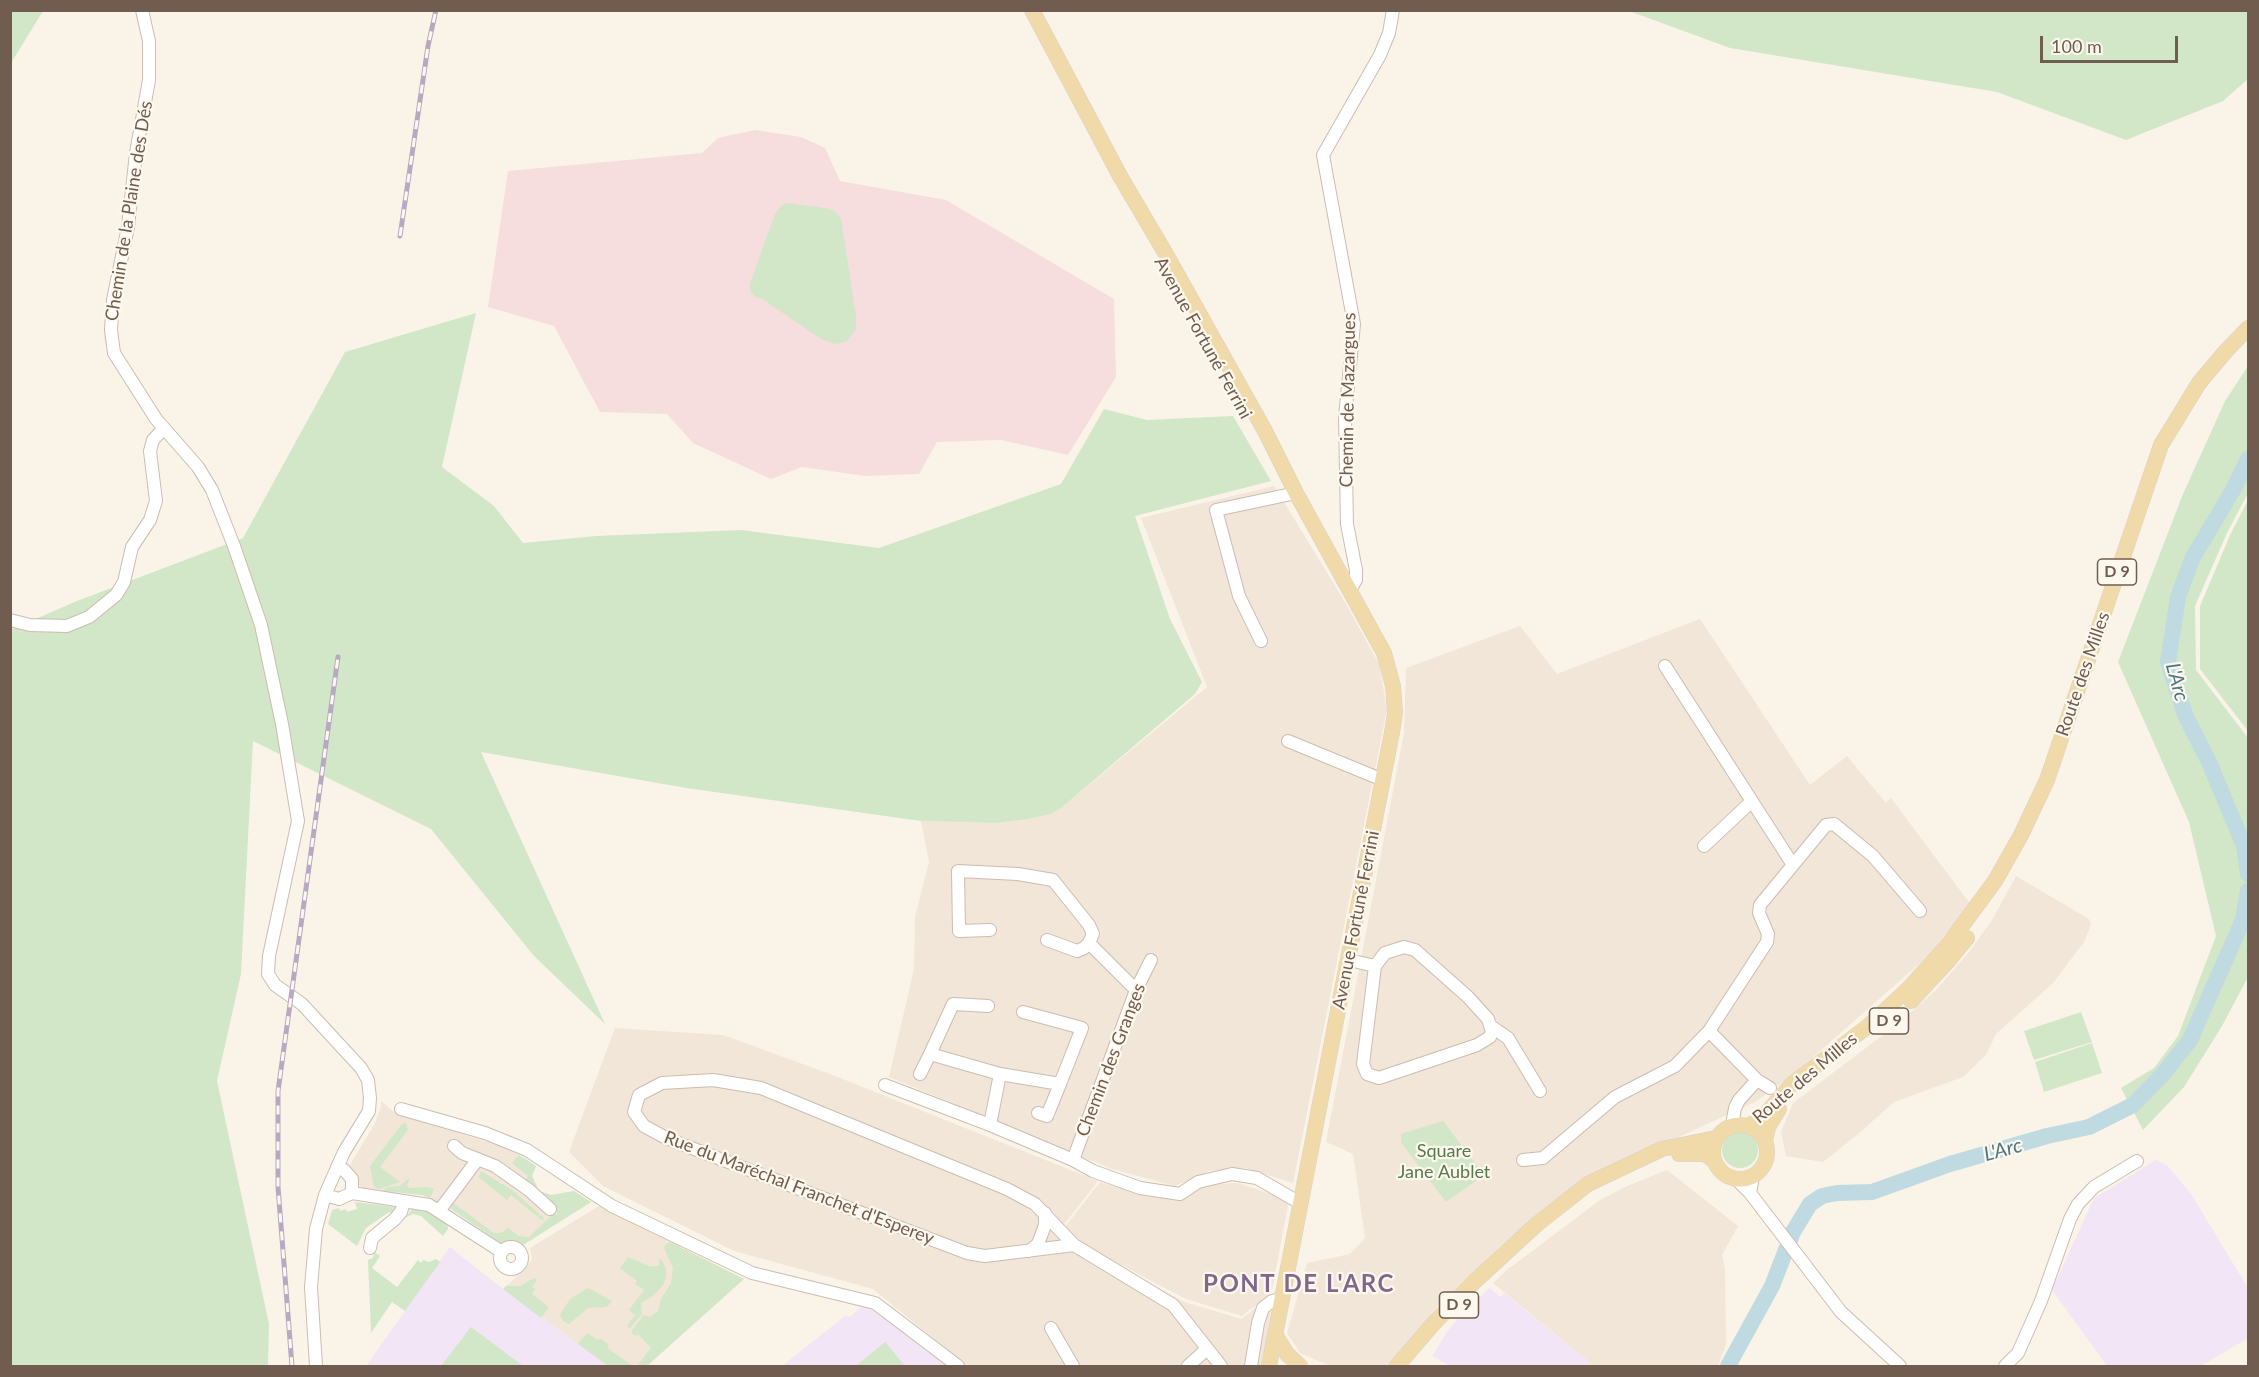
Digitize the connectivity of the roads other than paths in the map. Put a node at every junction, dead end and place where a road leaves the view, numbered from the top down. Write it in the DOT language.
graph roads {
  1 [pos="142,10"];
  2 [pos="1032,10"];
  3 [pos="1393,10"];
  4 [pos="2248,328"];
  5 [pos="164,428"];
  6 [pos="1296,493"];
  7 [pos="1350,590"];
  8 [pos="10,620"];
  9 [pos="1261,640"];
  10 [pos="1665,666"];
  11 [pos="1288,741"];
  12 [pos="1383,780"];
  13 [pos="1752,801"];
  14 [pos="2021,835"];
  15 [pos="1704,846"];
  16 [pos="1793,865"];
  17 [pos="1920,911"];
  18 [pos="990,930"];
  19 [pos="1047,940"];
  20 [pos="1089,943"];
  21 [pos="1151,960"];
  22 [pos="1349,960"];
  23 [pos="1375,966"];
  24 [pos="1136,990"];
  25 [pos="988,1006"];
  26 [pos="1023,1012"];
  27 [pos="1492,1027"];
  28 [pos="1708,1031"];
  29 [pos="930,1054"];
  30 [pos="920,1074"];
  31 [pos="1000,1074"];
  32 [pos="1757,1080"];
  33 [pos="1060,1084"];
  34 [pos="885,1085"];
  35 [pos="1770,1088"];
  36 [pos="1540,1091"];
  37 [pos="400,1109"];
  38 [pos="1038,1113"];
  39 [pos="1738,1123"];
  40 [pos="990,1125"];
  41 [pos="1716,1138"];
  42 [pos="1765,1141"];
  43 [pos="454,1146"];
  44 [pos="477,1159"];
  45 [pos="1073,1160"];
  46 [pos="1523,1160"];
  47 [pos="1713,1160"];
  48 [pos="2137,1161"];
  49 [pos="337,1167"];
  50 [pos="1754,1176"];
  51 [pos="1736,1179"];
  52 [pos="352,1193"];
  53 [pos="325,1195"];
  54 [pos="1752,1197"];
  55 [pos="404,1202"];
  56 [pos="1300,1203"];
  57 [pos="550,1209"];
  58 [pos="439,1211"];
  59 [pos="1044,1213"];
  60 [pos="1543,1225"];
  61 [pos="1074,1245"];
  62 [pos="370,1248"];
  63 [pos="502,1251"];
  64 [pos="1029,1251"];
  65 [pos="1281,1299"];
  66 [pos="1051,1328"];
  67 [pos="1275,1334"];
  68 [pos="1207,1349"];
  69 [pos="316,1366"];
  70 [pos="958,1366"];
  71 [pos="1073,1366"];
  72 [pos="1188,1366"];
  73 [pos="1221,1366"];
  74 [pos="1251,1366"];
  75 [pos="1269,1366"];
  76 [pos="1300,1366"];
  77 [pos="1397,1366"];
  78 [pos="1407,1366"];
  79 [pos="1900,1366"];
  80 [pos="2005,1366"];
  1 -- 5 [label="street, Chemin de la Plaine des Dés"];
  2 -- 6 [label="main road, Avenue Fortuné Ferrini"];
  3 -- 7 [label="street, Chemin de Mazargues"];
  4 -- 14 [label="main road, Route des Milles / D 9"];
  5 -- 8 [label="street"];
  5 -- 49 [label="street, Chemin de la Plaine des Dés"];
  6 -- 7 [label="main road, Avenue Fortuné Ferrini"];
  6 -- 9 [label="street"];
  7 -- 12 [label="main road, Avenue Fortuné Ferrini"];
  10 -- 13 [label="street"];
  11 -- 12 [label="street"];
  12 -- 22 [label="main road, Avenue Fortuné Ferrini"];
  13 -- 15 [label="street"];
  13 -- 16 [label="street"];
  14 -- 39 [label="main road, Route des Milles / D 9"];
  14 -- 42 [label="main road, Route des Milles / D 9"];
  16 -- 17 [label="street"];
  16 -- 28 [label="street"];
  18 -- 20 [label="street"];
  19 -- 20 [label="street"];
  20 -- 24 [label="street"];
  21 -- 24 [label="street, Chemin des Granges"];
  22 -- 23 [label="street"];
  22 -- 56 [label="main road, Avenue Fortuné Ferrini"];
  23 -- 27 [label="street"];
  23 -- 27 [label="street"];
  24 -- 45 [label="street, Chemin des Granges"];
  25 -- 29 [label="street"];
  26 -- 33 [label="street"];
  27 -- 36 [label="street"];
  28 -- 32 [label="street"];
  28 -- 46 [label="street"];
  29 -- 30 [label="street"];
  29 -- 31 [label="street"];
  31 -- 33 [label="street"];
  31 -- 40 [label="street"];
  32 -- 35 [label="street"];
  32 -- 39 [label="street"];
  33 -- 38 [label="street"];
  34 -- 40 [label="street, Chemin des Granges"];
  37 -- 70 [label="street"];
  39 -- 41 [label="main road"];
  39 -- 42 [label="main road"];
  40 -- 45 [label="street, Chemin des Granges"];
  41 -- 47 [label="main road"];
  41 -- 60 [label="main road, D 9"];
  42 -- 50 [label="main road"];
  43 -- 44 [label="street"];
  44 -- 57 [label="street"];
  44 -- 58 [label="street"];
  45 -- 56 [label="street, Chemin des Granges"];
  47 -- 51 [label="main road"];
  47 -- 60 [label="main road, D 9"];
  48 -- 80 [label="street"];
  49 -- 52 [label="street"];
  49 -- 53 [label="street"];
  50 -- 51 [label="main road"];
  50 -- 54 [label="street"];
  51 -- 54 [label="street"];
  52 -- 53 [label="street"];
  52 -- 55 [label="street"];
  53 -- 69 [label="street"];
  54 -- 79 [label="street"];
  55 -- 58 [label="street"];
  55 -- 62 [label="street"];
  56 -- 65 [label="main road, Avenue Fortuné Ferrini"];
  58 -- 63 [label="street"];
  59 -- 61 [label="street, Rue du Maréchal Franchet d'Esperey"];
  59 -- 64 [label="street"];
  59 -- 64 [label="street, Rue du Maréchal Franchet d'Esperey"];
  60 -- 77 [label="main road, D 9"];
  60 -- 78 [label="main road, D 9"];
  61 -- 64 [label="street, Rue du Maréchal Franchet d'Esperey"];
  61 -- 68 [label="street"];
  65 -- 67 [label="main road, Avenue Fortuné Ferrini"];
  65 -- 74 [label="street"];
  66 -- 71 [label="street"];
  67 -- 75 [label="main road, Avenue Fortuné Ferrini"];
  67 -- 76 [label="main road"];
  68 -- 72 [label="street"];
  68 -- 73 [label="street"];
}
